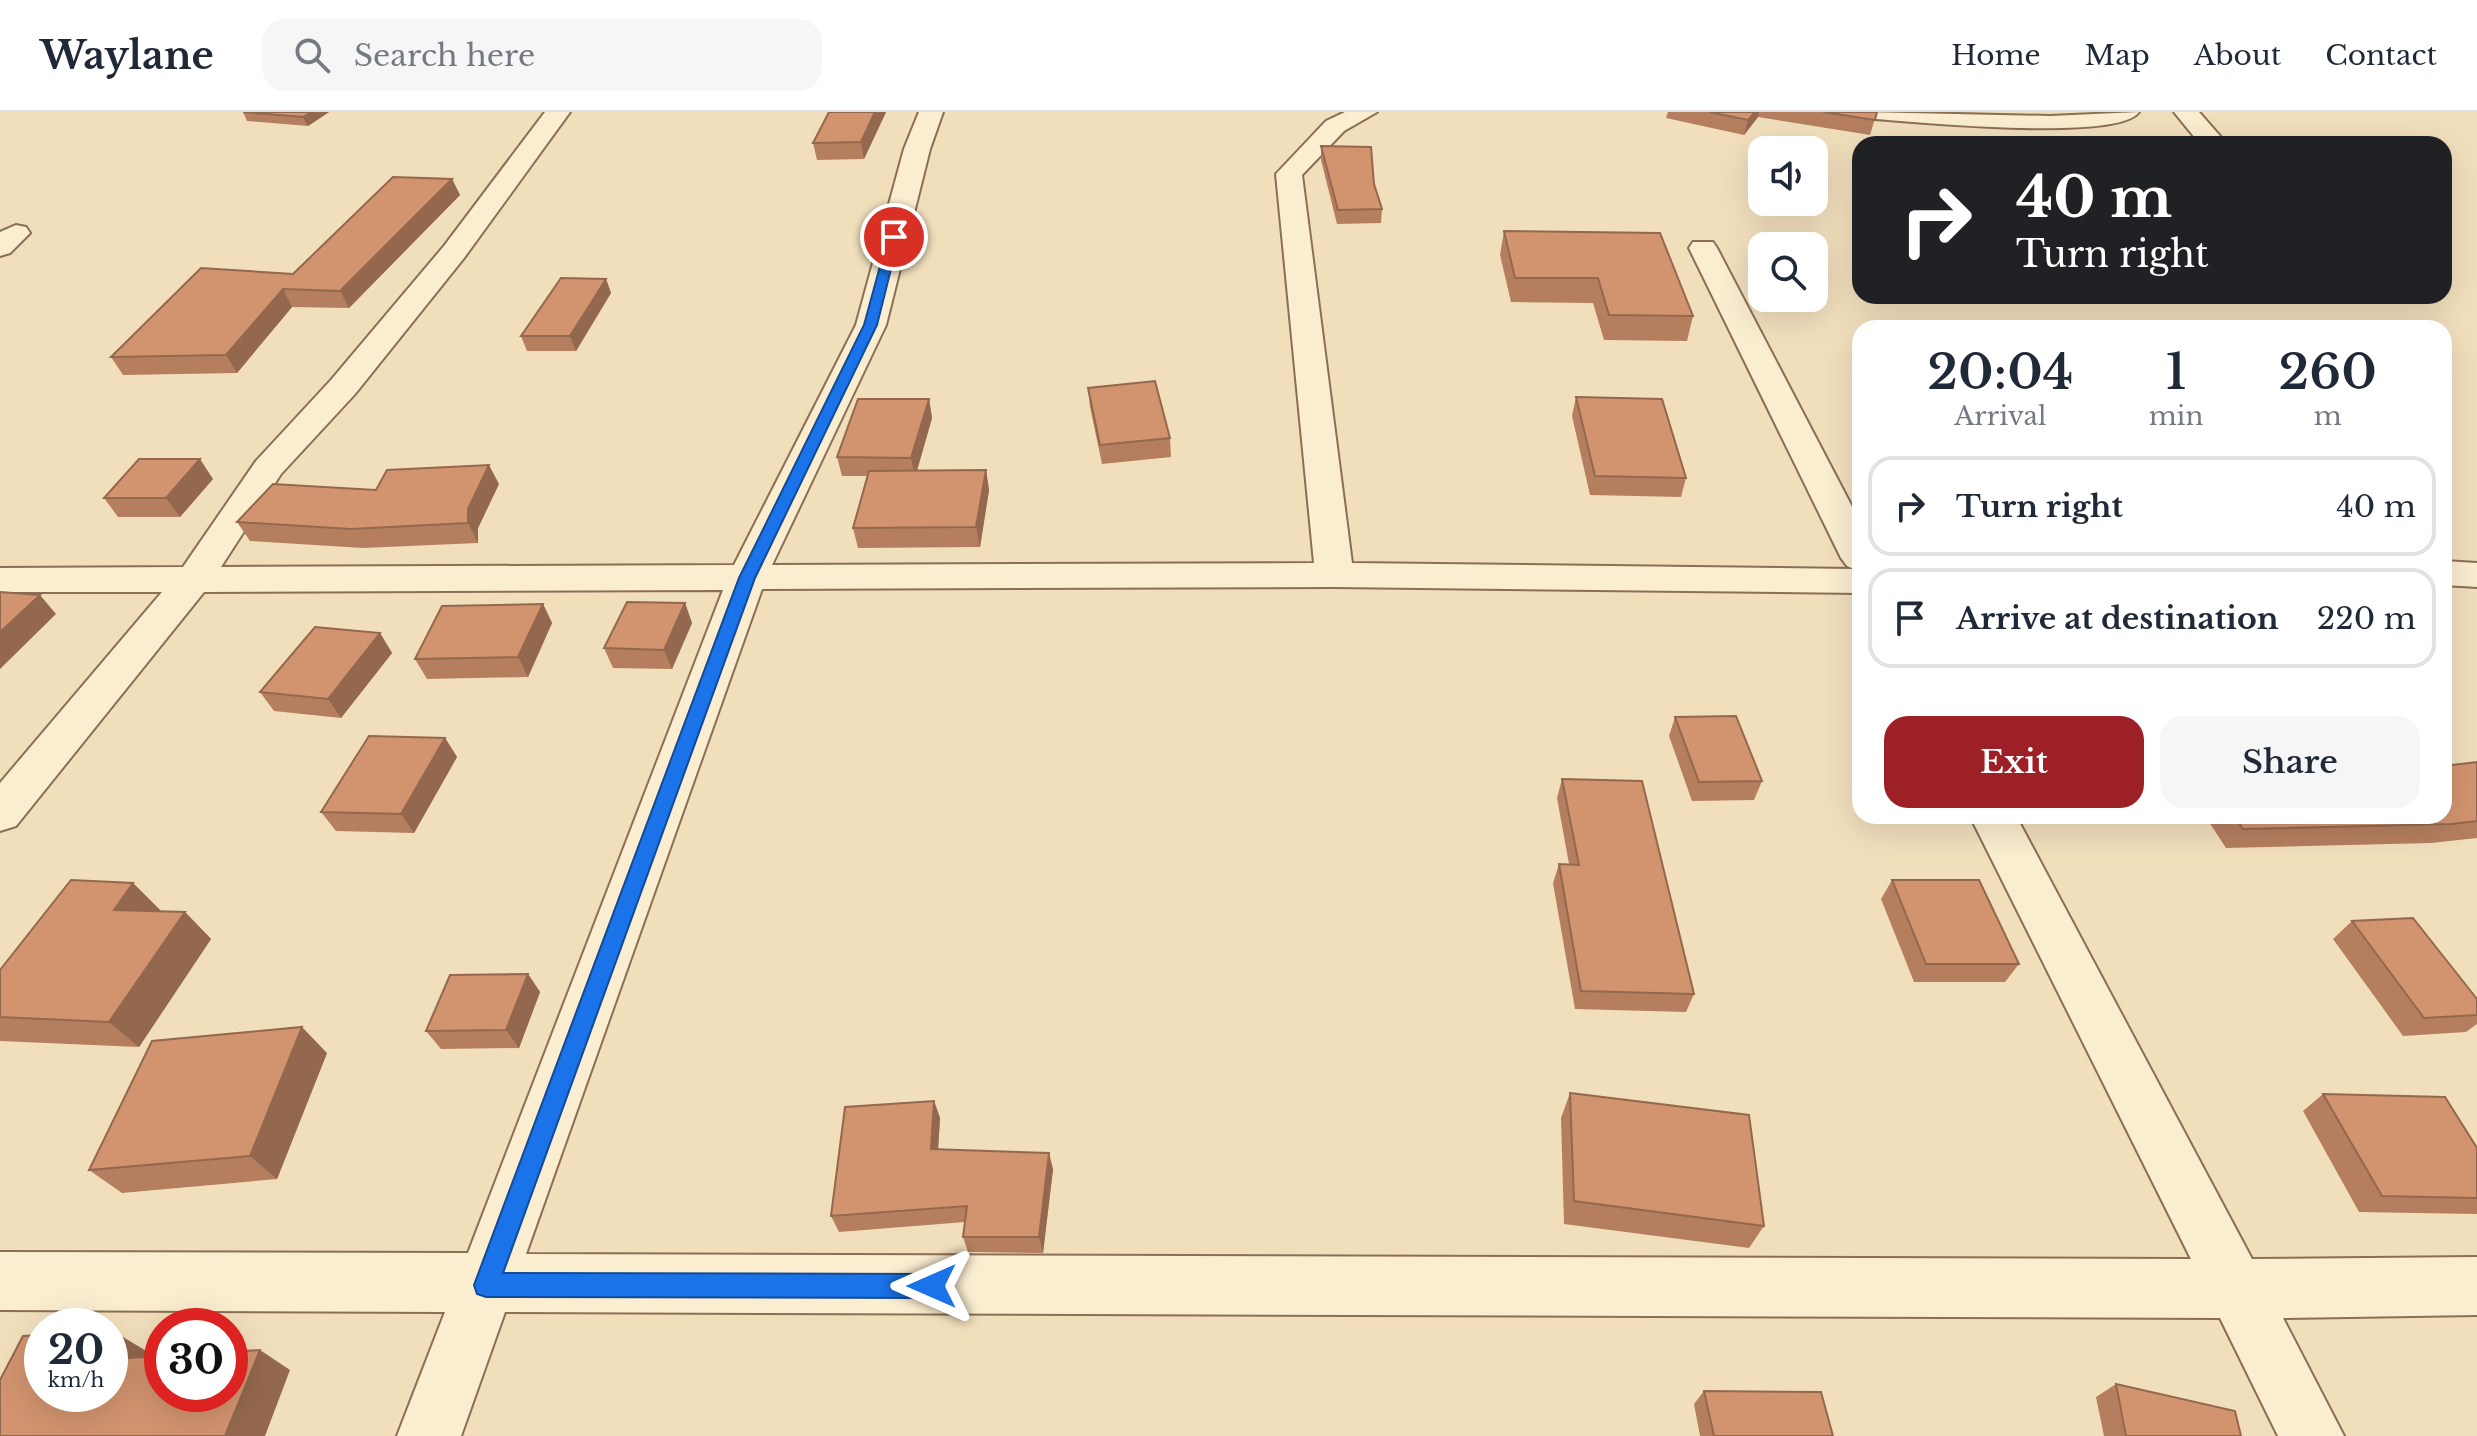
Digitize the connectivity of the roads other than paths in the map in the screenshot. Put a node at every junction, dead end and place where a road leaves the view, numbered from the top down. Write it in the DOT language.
graph roads {
  1 [pos="558,112"];
  2 [pos="931,112"];
  3 [pos="1365,112"];
  4 [pos="1875,112"];
  5 [pos="2127,112"];
  6 [pos="2186,112"];
  7 [pos="2207,136"];
  8 [pos="1703,248"];
  9 [pos="1852,542"];
  10 [pos="2452,573"];
  11 [pos="1334,575"];
  12 [pos="2477,575"];
  13 [pos="747,578"];
  14 [pos="194,579"];
  15 [pos="0,580"];
  16 [pos="1852,581"];
  17 [pos="0,814"];
  18 [pos="1997,824"];
  19 [pos="0,1281"];
  20 [pos="486,1285"];
  21 [pos="2477,1286"];
  22 [pos="2238,1289"];
  23 [pos="429,1436"];
  24 [pos="2312,1436"];
  1 -- 14 [label="street"];
  2 -- 13 [label="street"];
  3 -- 11 [label="street"];
  4 -- 5 [label="street"];
  6 -- 7 [label="street"];
  8 -- 9 [label="street"];
  10 -- 12 [label="street"];
  11 -- 13 [label="street"];
  11 -- 16 [label="street"];
  13 -- 14 [label="street"];
  13 -- 20 [label="street"];
  14 -- 15 [label="street"];
  14 -- 17 [label="street"];
  18 -- 22 [label="street"];
  19 -- 20 [label="street"];
  20 -- 22 [label="street"];
  20 -- 23 [label="street"];
  21 -- 22 [label="street"];
  22 -- 24 [label="street"];
}
